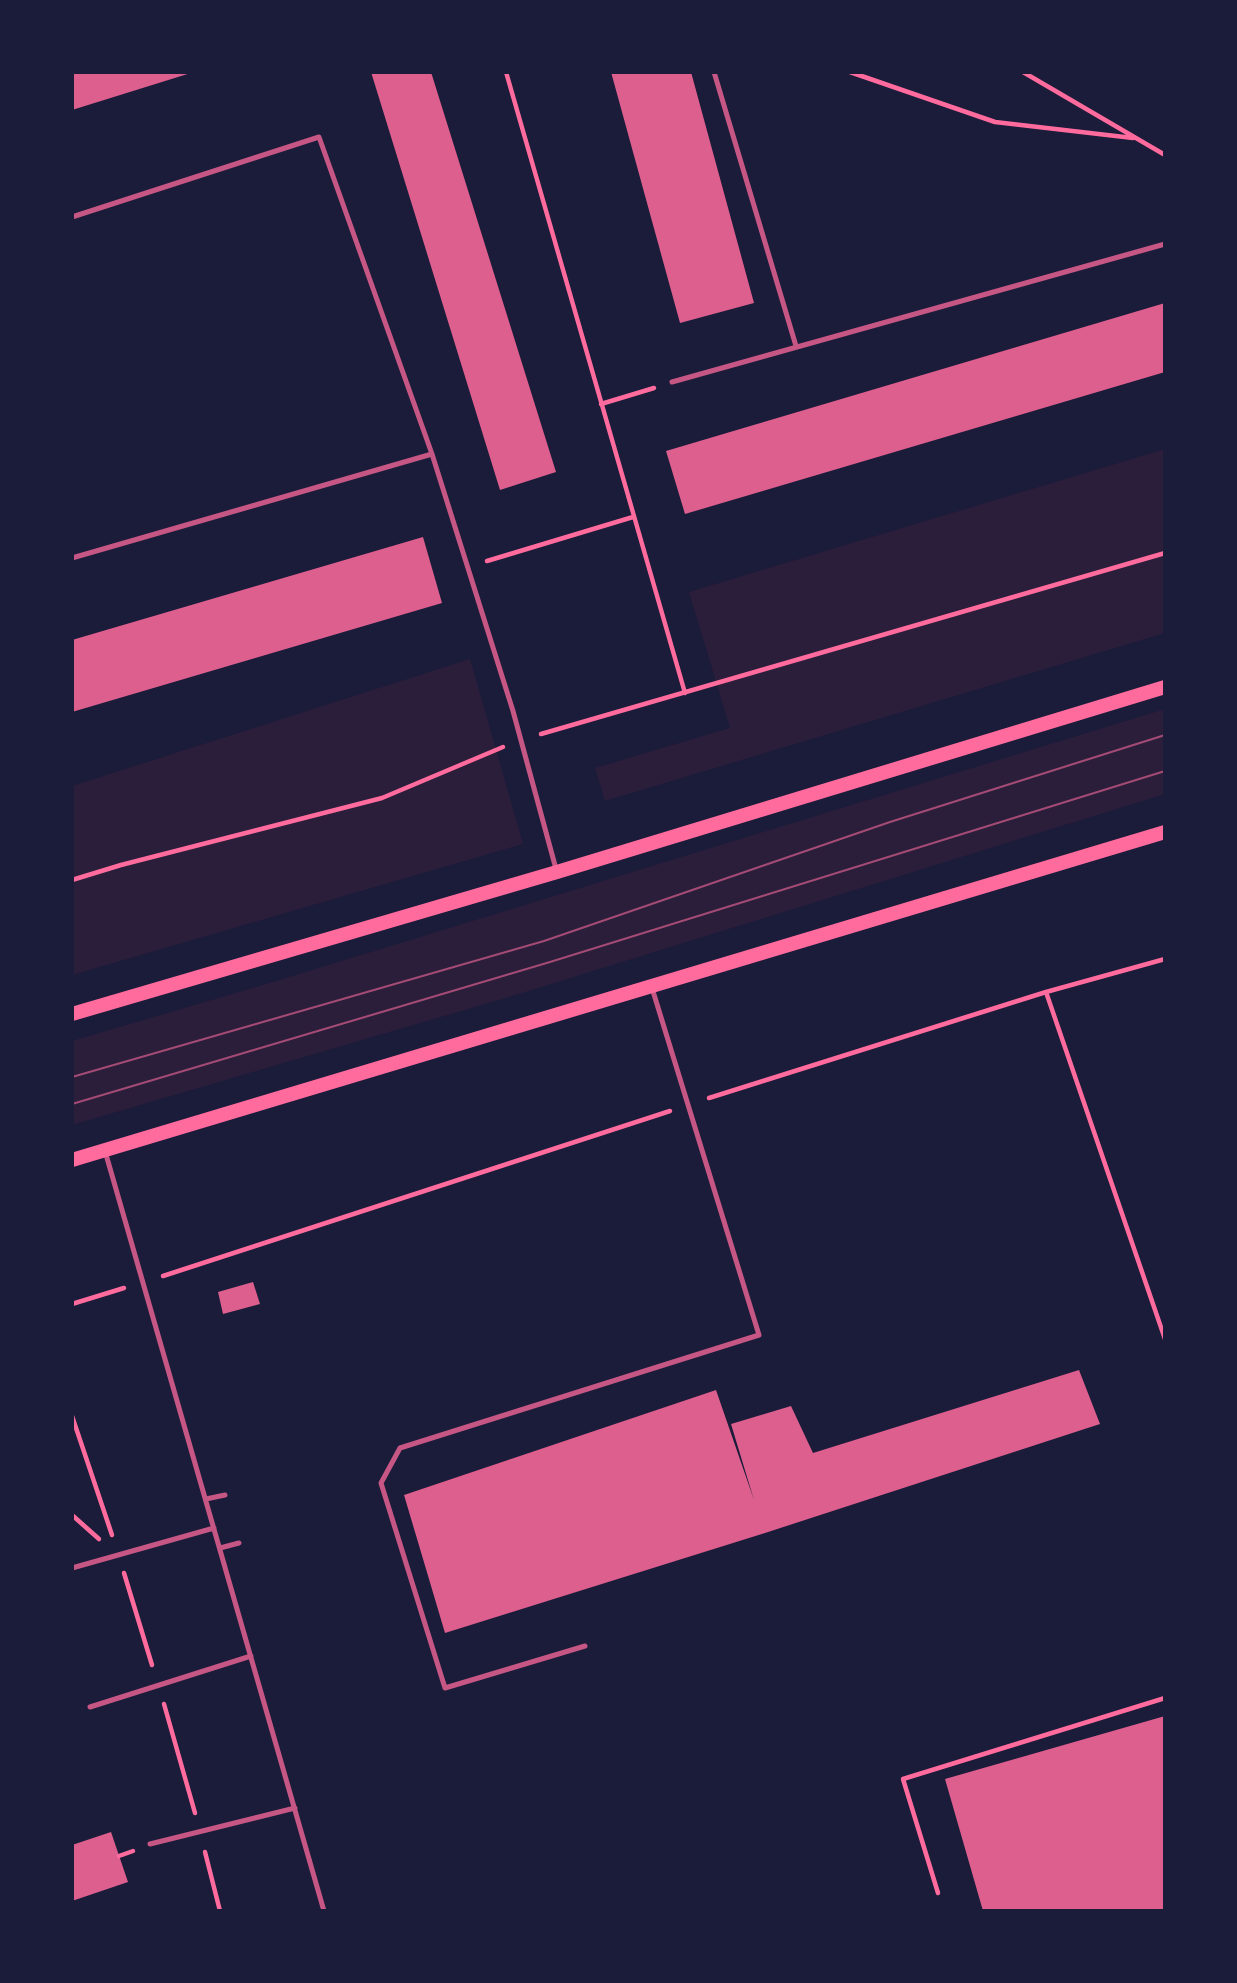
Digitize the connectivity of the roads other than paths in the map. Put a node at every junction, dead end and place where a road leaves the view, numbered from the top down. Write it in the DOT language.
graph roads {
  1 [pos="715,72"];
  2 [pos="72,217"];
  3 [pos="1165,244"];
  4 [pos="796,346"];
  5 [pos="673,382"];
  6 [pos="432,454"];
  7 [pos="72,558"];
  8 [pos="1165,687"];
  9 [pos="1165,832"];
  10 [pos="557,872"];
  11 [pos="651,985"];
  12 [pos="72,1014"];
  13 [pos="106,1151"];
  14 [pos="72,1160"];
  15 [pos="225,1495"];
  16 [pos="206,1499"];
  17 [pos="214,1528"];
  18 [pos="239,1543"];
  19 [pos="220,1548"];
  20 [pos="72,1568"];
  21 [pos="585,1646"];
  22 [pos="251,1656"];
  23 [pos="90,1707"];
  24 [pos="295,1808"];
  25 [pos="150,1844"];
  26 [pos="324,1911"];
  1 -- 4 [label="lane"];
  2 -- 6 [label="lane"];
  3 -- 4 [label="lane"];
  4 -- 5 [label="lane"];
  6 -- 7 [label="lane"];
  6 -- 10 [label="lane"];
  8 -- 10 [label="main road"];
  9 -- 11 [label="main road"];
  10 -- 12 [label="main road"];
  11 -- 13 [label="main road"];
  11 -- 21 [label="lane"];
  13 -- 14 [label="main road"];
  13 -- 16 [label="lane"];
  15 -- 16 [label="lane"];
  16 -- 17 [label="lane"];
  17 -- 19 [label="lane"];
  17 -- 20 [label="lane"];
  18 -- 19 [label="lane"];
  19 -- 22 [label="lane"];
  22 -- 23 [label="lane"];
  22 -- 24 [label="lane"];
  24 -- 25 [label="lane"];
  24 -- 26 [label="lane"];
}
